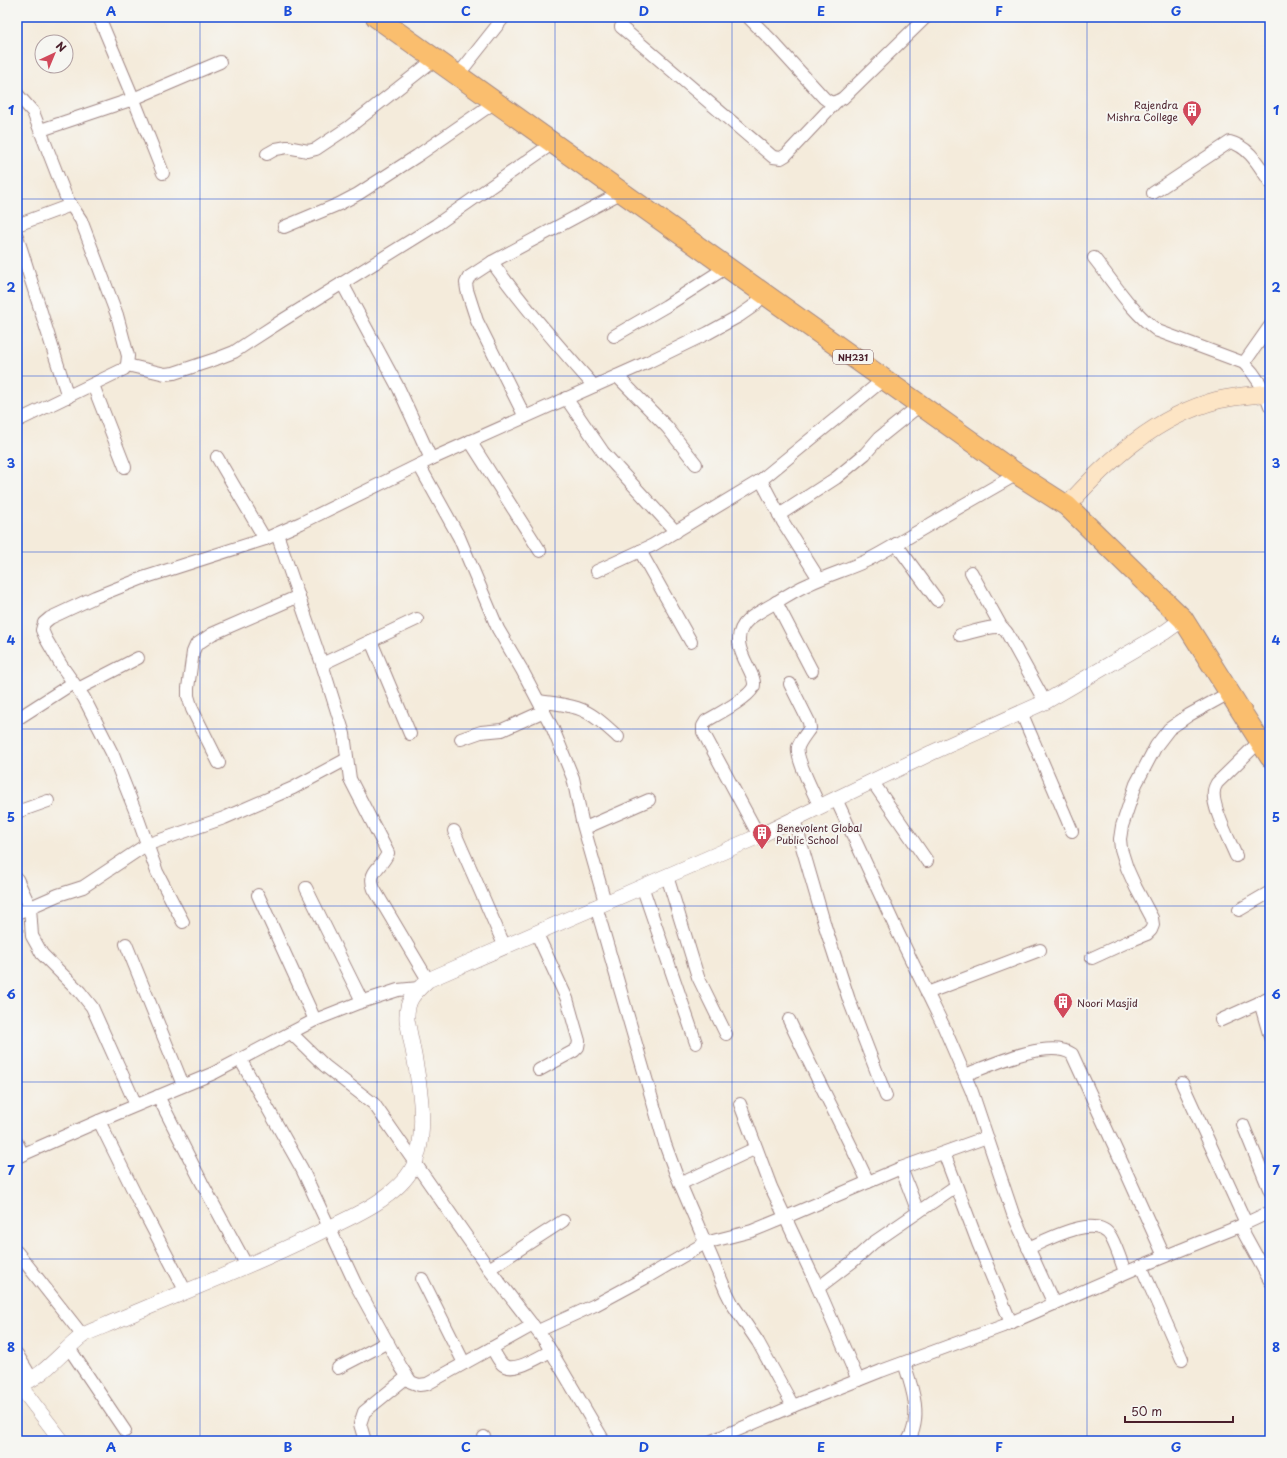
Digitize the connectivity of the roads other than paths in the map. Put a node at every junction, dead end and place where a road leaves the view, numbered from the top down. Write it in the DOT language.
graph roads {
  1 [pos="99,17"];
  2 [pos="376,17"];
  3 [pos="504,17"];
  4 [pos="748,17"];
  5 [pos="926,17"];
  6 [pos="620,27"];
  7 [pos="435,59"];
  8 [pos="220,62"];
  9 [pos="458,75"];
  10 [pos="17,94"];
  11 [pos="133,99"];
  12 [pos="495,102"];
  13 [pos="835,102"];
  14 [pos="41,130"];
  15 [pos="553,143"];
  16 [pos="266,154"];
  17 [pos="163,174"];
  18 [pos="1270,182"];
  19 [pos="622,192"];
  20 [pos="1153,193"];
  21 [pos="71,205"];
  22 [pos="17,225"];
  23 [pos="284,227"];
  24 [pos="17,236"];
  25 [pos="1094,258"];
  26 [pos="492,262"];
  27 [pos="727,267"];
  28 [pos="342,282"];
  29 [pos="765,294"];
  30 [pos="1270,326"];
  31 [pos="614,336"];
  32 [pos="1244,363"];
  33 [pos="128,365"];
  34 [pos="617,376"];
  35 [pos="884,379"];
  36 [pos="93,385"];
  37 [pos="594,386"];
  38 [pos="68,397"];
  39 [pos="566,398"];
  40 [pos="1269,398"];
  41 [pos="920,405"];
  42 [pos="525,417"];
  43 [pos="17,421"];
  44 [pos="470,441"];
  45 [pos="217,457"];
  46 [pos="431,459"];
  47 [pos="420,464"];
  48 [pos="696,464"];
  49 [pos="125,467"];
  50 [pos="1017,474"];
  51 [pos="762,480"];
  52 [pos="1067,506"];
  53 [pos="779,515"];
  54 [pos="676,532"];
  55 [pos="277,534"];
  56 [pos="265,539"];
  57 [pos="896,544"];
  58 [pos="640,550"];
  59 [pos="540,551"];
  60 [pos="597,571"];
  61 [pos="971,572"];
  62 [pos="819,579"];
  63 [pos="299,596"];
  64 [pos="937,600"];
  65 [pos="776,602"];
  66 [pos="417,619"];
  67 [pos="1183,619"];
  68 [pos="1002,628"];
  69 [pos="960,635"];
  70 [pos="371,641"];
  71 [pos="691,642"];
  72 [pos="138,658"];
  73 [pos="322,664"];
  74 [pos="812,671"];
  75 [pos="790,684"];
  76 [pos="76,686"];
  77 [pos="1230,693"];
  78 [pos="1045,702"];
  79 [pos="541,706"];
  80 [pos="1021,712"];
  81 [pos="17,719"];
  82 [pos="410,734"];
  83 [pos="618,737"];
  84 [pos="461,739"];
  85 [pos="1265,749"];
  86 [pos="347,759"];
  87 [pos="219,763"];
  88 [pos="872,782"];
  89 [pos="836,799"];
  90 [pos="649,800"];
  91 [pos="48,801"];
  92 [pos="820,807"];
  93 [pos="17,812"];
  94 [pos="794,819"];
  95 [pos="585,828"];
  96 [pos="454,831"];
  97 [pos="1072,831"];
  98 [pos="759,836"];
  99 [pos="146,845"];
  100 [pos="1236,856"];
  101 [pos="927,861"];
  102 [pos="667,876"];
  103 [pos="17,879"];
  104 [pos="642,886"];
  105 [pos="306,888"];
  106 [pos="1270,892"];
  107 [pos="258,895"];
  108 [pos="601,904"];
  109 [pos="30,907"];
  110 [pos="1239,910"];
  111 [pos="17,913"];
  112 [pos="183,922"];
  113 [pos="537,934"];
  114 [pos="126,944"];
  115 [pos="505,947"];
  116 [pos="1040,950"];
  117 [pos="1092,958"];
  118 [pos="424,984"];
  119 [pos="928,993"];
  120 [pos="1265,1000"];
  121 [pos="362,1001"];
  122 [pos="315,1020"];
  123 [pos="789,1020"];
  124 [pos="1221,1020"];
  125 [pos="291,1033"];
  126 [pos="726,1034"];
  127 [pos="1270,1037"];
  128 [pos="696,1043"];
  129 [pos="240,1059"];
  130 [pos="539,1070"];
  131 [pos="965,1075"];
  132 [pos="1182,1083"];
  133 [pos="183,1085"];
  134 [pos="158,1096"];
  135 [pos="886,1096"];
  136 [pos="740,1104"];
  137 [pos="136,1105"];
  138 [pos="99,1120"];
  139 [pos="1243,1125"];
  140 [pos="987,1137"];
  141 [pos="17,1143"];
  142 [pos="756,1148"];
  143 [pos="944,1153"];
  144 [pos="20,1156"];
  145 [pos="415,1163"];
  146 [pos="901,1168"];
  147 [pos="868,1182"];
  148 [pos="680,1184"];
  149 [pos="956,1186"];
  150 [pos="1270,1191"];
  151 [pos="918,1212"];
  152 [pos="1270,1212"];
  153 [pos="786,1218"];
  154 [pos="563,1221"];
  155 [pos="1243,1225"];
  156 [pos="330,1227"];
  157 [pos="705,1243"];
  158 [pos="1028,1248"];
  159 [pos="17,1252"];
  160 [pos="1164,1256"];
  161 [pos="247,1266"];
  162 [pos="1141,1266"];
  163 [pos="489,1269"];
  164 [pos="1125,1272"];
  165 [pos="422,1279"];
  166 [pos="1270,1281"];
  167 [pos="818,1288"];
  168 [pos="186,1292"];
  169 [pos="1054,1304"];
  170 [pos="1011,1323"];
  171 [pos="535,1328"];
  172 [pos="83,1336"];
  173 [pos="388,1342"];
  174 [pos="69,1348"];
  175 [pos="492,1348"];
  176 [pos="551,1351"];
  177 [pos="17,1354"];
  178 [pos="1182,1359"];
  179 [pos="464,1363"];
  180 [pos="904,1363"];
  181 [pos="338,1368"];
  182 [pos="407,1377"];
  183 [pos="858,1380"];
  184 [pos="23,1383"];
  185 [pos="793,1406"];
  186 [pos="125,1431"];
  187 [pos="62,1441"];
  188 [pos="365,1441"];
  189 [pos="604,1441"];
  190 [pos="712,1441"];
  191 [pos="908,1441"];
  1 -- 11 [label="street"];
  2 -- 7 [label="highway, NH231"];
  3 -- 9 [label="street"];
  4 -- 13 [label="street"];
  5 -- 13 [label="street"];
  6 -- 13 [label="street"];
  7 -- 9 [label="highway, NH231"];
  7 -- 16 [label="street"];
  8 -- 11 [label="street"];
  9 -- 12 [label="highway, NH231"];
  10 -- 14 [label="street"];
  11 -- 14 [label="street"];
  11 -- 17 [label="street"];
  12 -- 15 [label="highway, NH231"];
  12 -- 23 [label="street"];
  14 -- 21 [label="street"];
  15 -- 19 [label="highway, NH231"];
  15 -- 28 [label="street"];
  18 -- 20 [label="street"];
  19 -- 26 [label="street"];
  19 -- 27 [label="highway, NH231"];
  21 -- 22 [label="street"];
  21 -- 33 [label="street"];
  24 -- 38 [label="street"];
  25 -- 32 [label="street"];
  26 -- 37 [label="street"];
  26 -- 42 [label="street"];
  27 -- 29 [label="highway, NH231"];
  27 -- 31 [label="street"];
  28 -- 33 [label="street"];
  28 -- 46 [label="street"];
  29 -- 34 [label="street"];
  29 -- 35 [label="highway, NH231"];
  30 -- 32 [label="street"];
  32 -- 40 [label="street"];
  33 -- 36 [label="street"];
  34 -- 37 [label="street"];
  34 -- 48 [label="street"];
  35 -- 41 [label="highway, NH231"];
  35 -- 51 [label="street"];
  36 -- 38 [label="street"];
  36 -- 49 [label="street"];
  37 -- 39 [label="street"];
  38 -- 43 [label="street"];
  39 -- 42 [label="street"];
  39 -- 54 [label="street"];
  40 -- 52 [label="main road"];
  41 -- 50 [label="highway, NH231"];
  41 -- 53 [label="street"];
  42 -- 44 [label="street"];
  44 -- 46 [label="street"];
  44 -- 59 [label="street"];
  45 -- 56 [label="street"];
  46 -- 47 [label="street"];
  47 -- 55 [label="street"];
  47 -- 79 [label="street"];
  50 -- 52 [label="highway, NH231"];
  50 -- 57 [label="street"];
  51 -- 53 [label="street"];
  51 -- 54 [label="street"];
  52 -- 67 [label="highway, NH231"];
  53 -- 62 [label="street"];
  54 -- 58 [label="street"];
  55 -- 56 [label="street"];
  55 -- 63 [label="street"];
  56 -- 76 [label="street"];
  57 -- 62 [label="street"];
  57 -- 64 [label="street"];
  58 -- 60 [label="street"];
  58 -- 71 [label="street"];
  61 -- 68 [label="street"];
  62 -- 65 [label="street"];
  63 -- 73 [label="street"];
  63 -- 87 [label="street"];
  65 -- 74 [label="street"];
  65 -- 98 [label="street"];
  66 -- 70 [label="street"];
  67 -- 77 [label="highway, NH231"];
  67 -- 78 [label="street"];
  68 -- 69 [label="street"];
  68 -- 78 [label="street"];
  70 -- 73 [label="street"];
  70 -- 82 [label="street"];
  72 -- 76 [label="street"];
  73 -- 86 [label="street"];
  75 -- 92 [label="street"];
  76 -- 81 [label="street"];
  76 -- 99 [label="street"];
  77 -- 85 [label="highway, NH231"];
  77 -- 117 [label="street"];
  78 -- 80 [label="street"];
  79 -- 83 [label="street"];
  79 -- 84 [label="street"];
  79 -- 95 [label="street"];
  80 -- 88 [label="street"];
  80 -- 97 [label="street"];
  85 -- 100 [label="street"];
  86 -- 99 [label="street"];
  86 -- 118 [label="street"];
  88 -- 89 [label="street"];
  88 -- 101 [label="street"];
  89 -- 92 [label="street"];
  89 -- 119 [label="street"];
  90 -- 95 [label="street"];
  91 -- 93 [label="street"];
  92 -- 94 [label="street"];
  94 -- 98 [label="street"];
  94 -- 135 [label="street"];
  95 -- 108 [label="street"];
  96 -- 115 [label="street"];
  98 -- 102 [label="street"];
  99 -- 109 [label="street"];
  99 -- 112 [label="street"];
  102 -- 104 [label="street"];
  102 -- 126 [label="street"];
  103 -- 109 [label="street"];
  104 -- 108 [label="street"];
  104 -- 128 [label="street"];
  105 -- 121 [label="street"];
  106 -- 110 [label="street"];
  107 -- 122 [label="street"];
  108 -- 113 [label="street"];
  108 -- 148 [label="street"];
  109 -- 111 [label="street"];
  109 -- 137 [label="street"];
  113 -- 115 [label="street"];
  113 -- 130 [label="street"];
  114 -- 133 [label="street"];
  115 -- 118 [label="street"];
  116 -- 119 [label="street"];
  118 -- 121 [label="street"];
  118 -- 145 [label="street"];
  119 -- 131 [label="street"];
  120 -- 124 [label="street"];
  120 -- 127 [label="street"];
  121 -- 122 [label="street"];
  122 -- 125 [label="street"];
  123 -- 147 [label="street"];
  125 -- 129 [label="street"];
  125 -- 145 [label="street"];
  129 -- 133 [label="street"];
  129 -- 156 [label="street"];
  131 -- 140 [label="street"];
  131 -- 160 [label="street"];
  132 -- 155 [label="street"];
  133 -- 134 [label="street"];
  134 -- 137 [label="street"];
  134 -- 161 [label="street"];
  136 -- 142 [label="street"];
  137 -- 138 [label="street"];
  138 -- 144 [label="street"];
  138 -- 168 [label="street"];
  139 -- 150 [label="street"];
  140 -- 143 [label="street"];
  140 -- 158 [label="street"];
  141 -- 144 [label="street"];
  142 -- 148 [label="street"];
  142 -- 153 [label="street"];
  143 -- 146 [label="street"];
  143 -- 149 [label="street"];
  145 -- 156 [label="street"];
  145 -- 163 [label="street"];
  146 -- 147 [label="street"];
  146 -- 151 [label="street"];
  147 -- 153 [label="street"];
  148 -- 157 [label="street"];
  149 -- 151 [label="street"];
  149 -- 170 [label="street"];
  151 -- 167 [label="street"];
  152 -- 155 [label="street"];
  153 -- 157 [label="street"];
  153 -- 167 [label="street"];
  154 -- 163 [label="street"];
  155 -- 160 [label="street"];
  155 -- 166 [label="street"];
  156 -- 161 [label="street"];
  156 -- 173 [label="street"];
  157 -- 171 [label="street"];
  157 -- 185 [label="street"];
  158 -- 164 [label="street"];
  158 -- 169 [label="street"];
  159 -- 172 [label="street"];
  160 -- 162 [label="street"];
  161 -- 168 [label="street"];
  162 -- 164 [label="street"];
  162 -- 178 [label="street"];
  163 -- 171 [label="street"];
  164 -- 169 [label="street"];
  165 -- 179 [label="street"];
  167 -- 183 [label="street"];
  168 -- 172 [label="street"];
  169 -- 170 [label="street"];
  170 -- 180 [label="street"];
  171 -- 175 [label="street"];
  171 -- 176 [label="street"];
  172 -- 174 [label="street"];
  173 -- 181 [label="street"];
  173 -- 182 [label="street"];
  174 -- 184 [label="street"];
  174 -- 186 [label="street"];
  175 -- 176 [label="street"];
  175 -- 179 [label="street"];
  176 -- 189 [label="street"];
  177 -- 184 [label="street"];
  179 -- 182 [label="street"];
  180 -- 183 [label="street"];
  180 -- 191 [label="street"];
  182 -- 188 [label="street"];
  183 -- 185 [label="street"];
  184 -- 187 [label="street"];
  185 -- 190 [label="street"];
}
